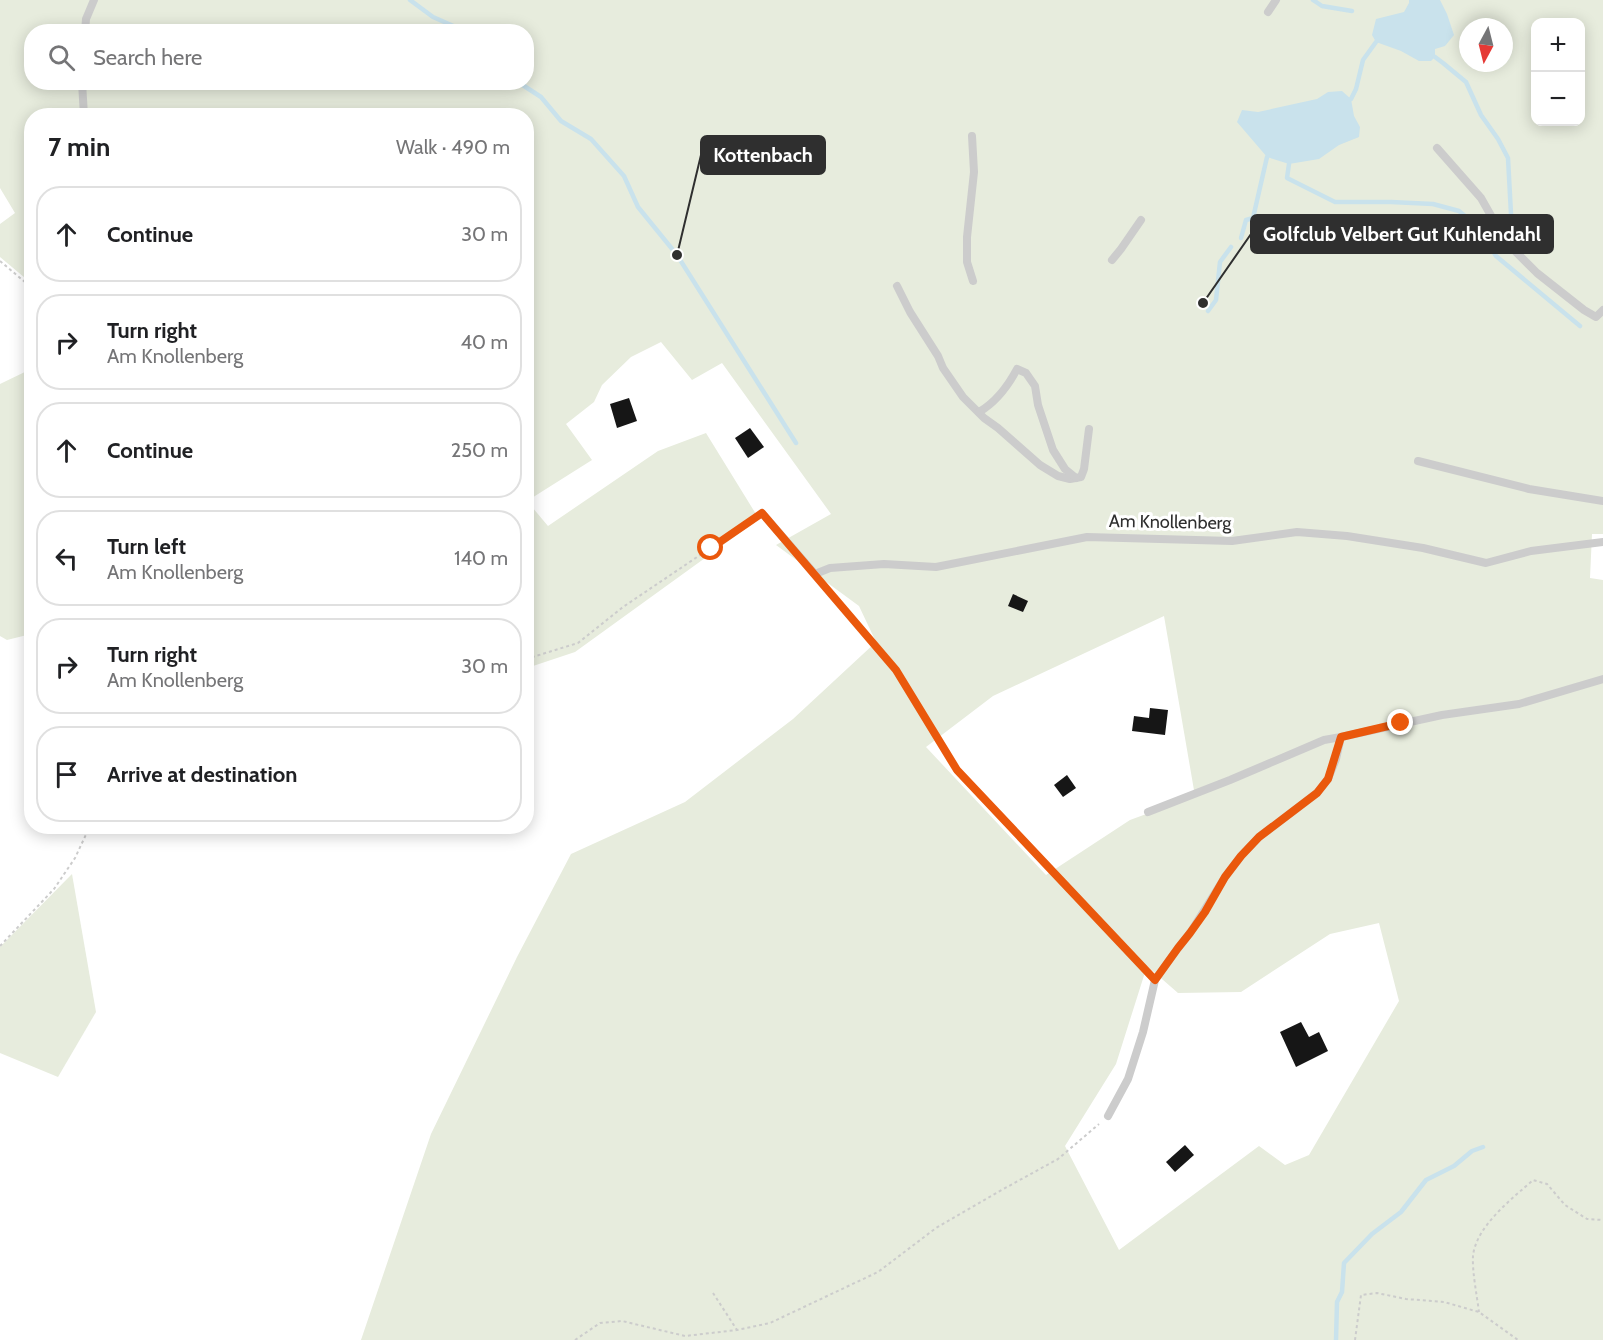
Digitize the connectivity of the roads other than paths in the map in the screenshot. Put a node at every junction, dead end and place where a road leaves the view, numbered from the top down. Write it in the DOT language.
graph roads {
  1 [pos="94,0"];
  2 [pos="1276,0"];
  3 [pos="1268,12"];
  4 [pos="86,24"];
  5 [pos="82,90"];
  6 [pos="84,108"];
  7 [pos="972,136"];
  8 [pos="1437,148"];
  9 [pos="1141,220"];
  10 [pos="1112,260"];
  11 [pos="973,281"];
  12 [pos="897,286"];
  13 [pos="1603,310"];
  14 [pos="979,412"];
  15 [pos="1089,429"];
  16 [pos="1418,461"];
  17 [pos="1076,479"];
  18 [pos="1603,501"];
  19 [pos="762,513"];
  20 [pos="1603,542"];
  21 [pos="1603,679"];
  22 [pos="1341,737"];
  23 [pos="1148,812"];
  24 [pos="1108,1116"];
  1 -- 4 [label="lane"];
  2 -- 3 [label="lane"];
  5 -- 6 [label="lane"];
  7 -- 11 [label="lane"];
  8 -- 13 [label="lane"];
  9 -- 10 [label="lane"];
  12 -- 14 [label="lane"];
  14 -- 17 [label="lane"];
  14 -- 17 [label="lane"];
  15 -- 17 [label="lane"];
  16 -- 18 [label="lane"];
  19 -- 20 [label="lane, Am Knollenberg"];
  21 -- 22 [label="lane"];
  22 -- 23 [label="lane"];
  22 -- 24 [label="lane"];
}
